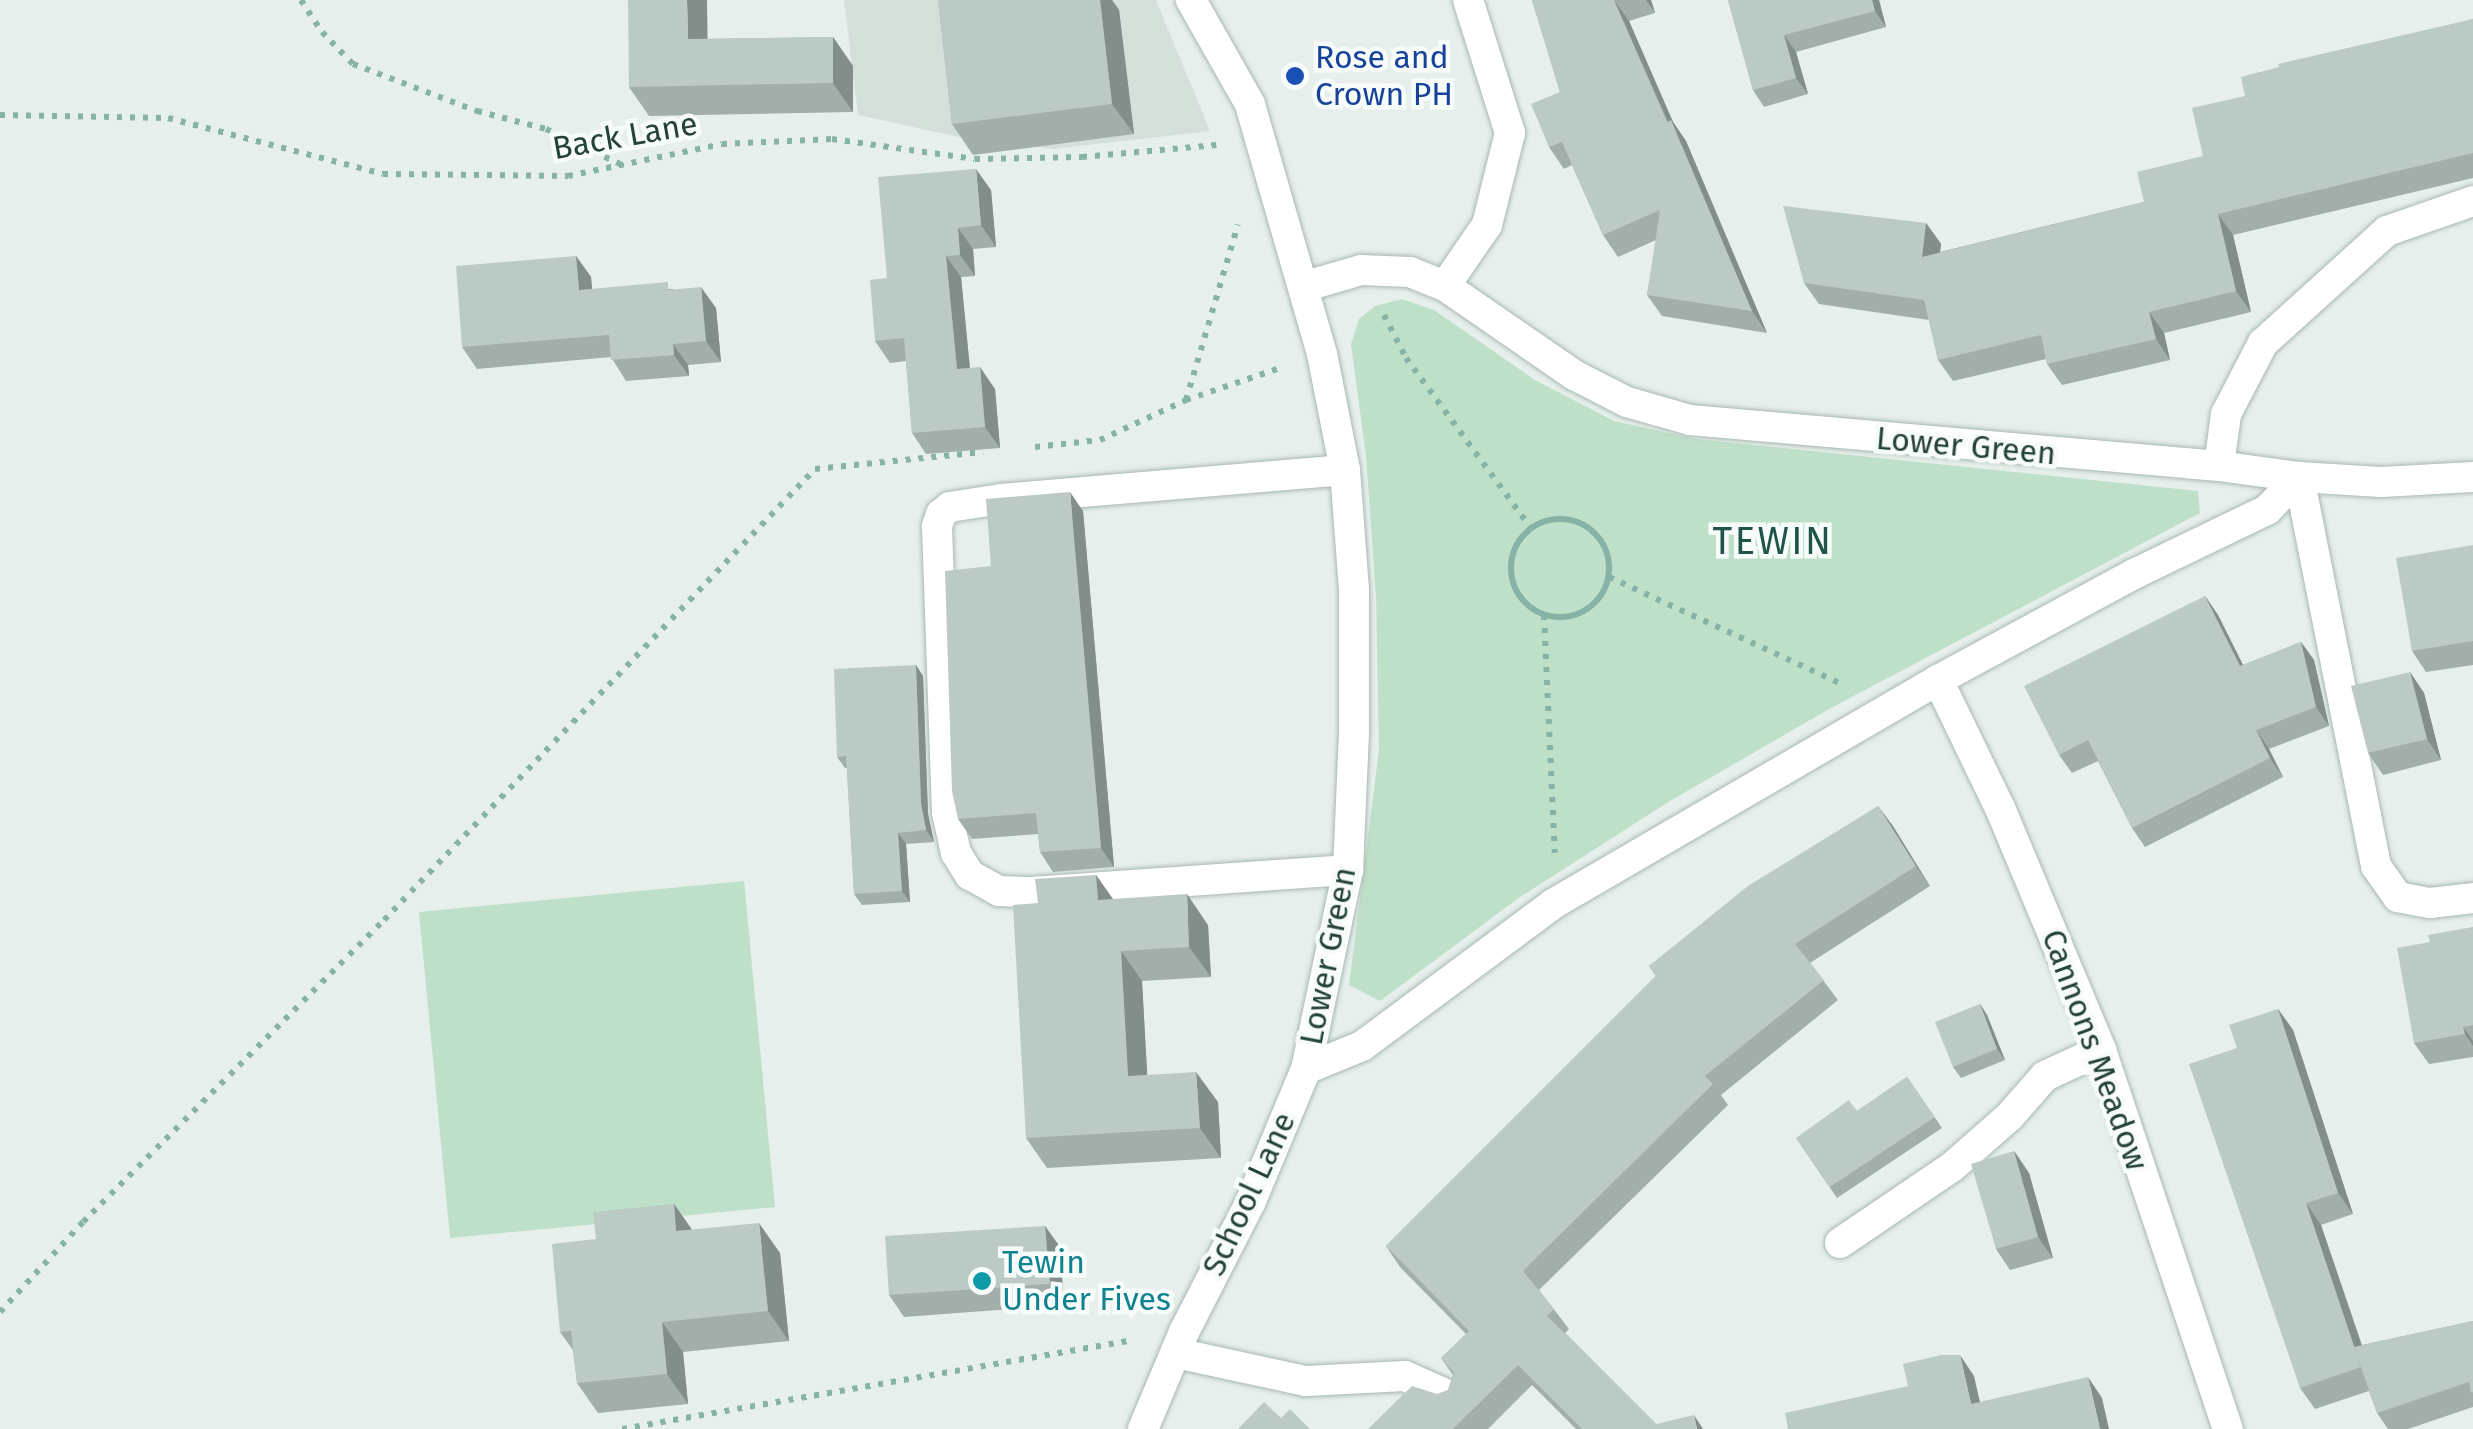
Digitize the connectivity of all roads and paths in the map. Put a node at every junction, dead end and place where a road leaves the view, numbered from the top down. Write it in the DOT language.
graph roads {
  1 [pos="301,0"];
  2 [pos="1191,0"];
  3 [pos="1468,0"];
  4 [pos="0,115"];
  5 [pos="1263,139"];
  6 [pos="622,165"];
  7 [pos="2473,201"];
  8 [pos="1241,214"];
  9 [pos="1361,270"];
  10 [pos="1306,286"];
  11 [pos="1446,286"];
  12 [pos="1322,354"];
  13 [pos="1186,400"];
  14 [pos="1024,448"];
  15 [pos="986,452"];
  16 [pos="2219,466"];
  17 [pos="1345,470"];
  18 [pos="2299,476"];
  19 [pos="2473,477"];
  20 [pos="1531,528"];
  21 [pos="1610,576"];
  22 [pos="1544,614"];
  23 [pos="1938,680"];
  24 [pos="1882,712"];
  25 [pos="1348,870"];
  26 [pos="2473,898"];
  27 [pos="1553,904"];
  28 [pos="2101,1050"];
  29 [pos="1306,1069"];
  30 [pos="1840,1243"];
  31 [pos="0,1312"];
  32 [pos="1180,1342"];
  33 [pos="1450,1396"];
  34 [pos="622,1429"];
  35 [pos="1144,1429"];
  36 [pos="2228,1429"];
  1 -- 6 [label="path"];
  2 -- 5 [label="street"];
  3 -- 11 [label="street"];
  4 -- 6 [label="path, Back Lane"];
  5 -- 6 [label="path, Back Lane"];
  5 -- 10 [label="street"];
  7 -- 16 [label="street"];
  8 -- 13 [label="path"];
  9 -- 10 [label="street, Lower Green"];
  9 -- 11 [label="street, Lower Green"];
  9 -- 20 [label="path"];
  10 -- 12 [label="street, Lower Green"];
  11 -- 16 [label="street, Lower Green"];
  12 -- 13 [label="path"];
  12 -- 17 [label="street, Lower Green"];
  13 -- 14 [label="path"];
  15 -- 31 [label="path"];
  16 -- 18 [label="street, Lower Green"];
  17 -- 25 [label="street, Lower Green"];
  17 -- 25 [label="street"];
  18 -- 19 [label="street"];
  18 -- 23 [label="street, Lower Green"];
  18 -- 26 [label="street"];
  20 -- 21 [label="path"];
  20 -- 22 [label="path"];
  21 -- 22 [label="path"];
  21 -- 24 [label="path"];
  22 -- 27 [label="path"];
  23 -- 24 [label="street, Lower Green"];
  23 -- 28 [label="street, Cannons Meadow"];
  24 -- 27 [label="street, Lower Green"];
  25 -- 29 [label="street, Lower Green"];
  27 -- 29 [label="street, Lower Green"];
  28 -- 30 [label="street"];
  28 -- 36 [label="street, Cannons Meadow"];
  29 -- 32 [label="street, School Lane"];
  32 -- 33 [label="street"];
  32 -- 34 [label="path"];
  32 -- 35 [label="street, School Lane"];
}
